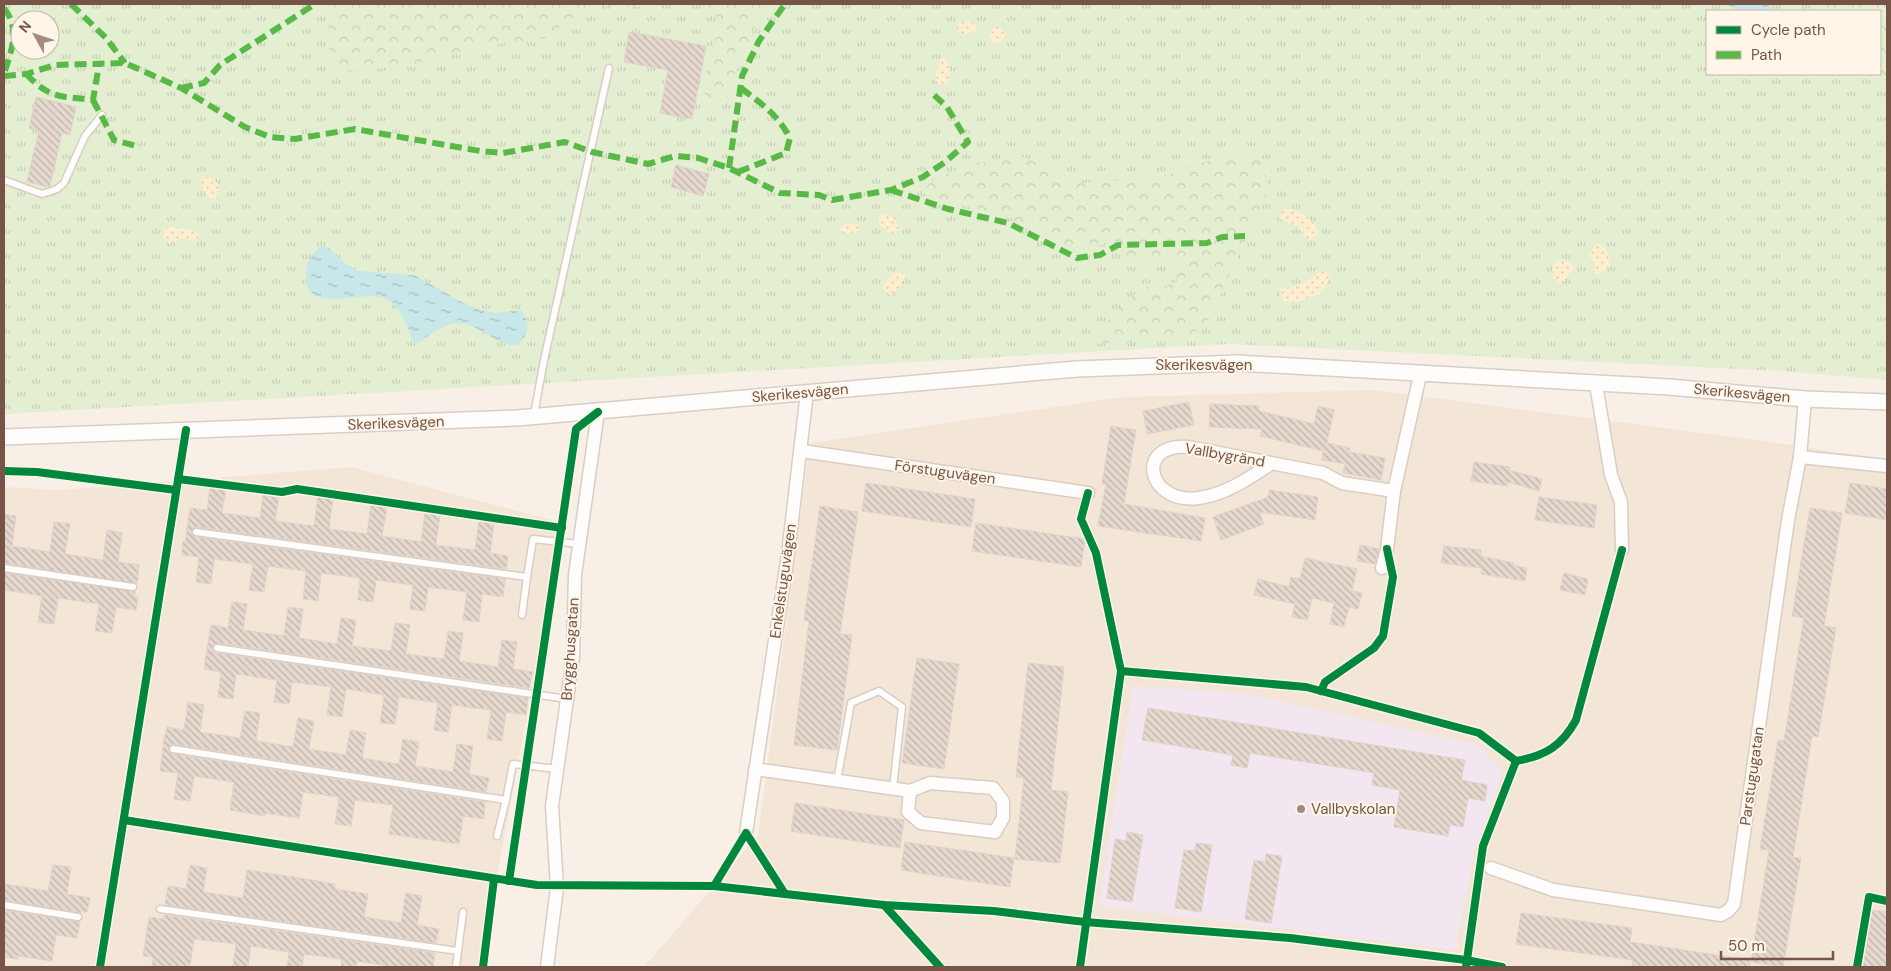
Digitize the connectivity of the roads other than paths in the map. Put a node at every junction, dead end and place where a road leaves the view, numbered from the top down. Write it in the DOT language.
graph roads {
  1 [pos="609,68"];
  2 [pos="102,115"];
  3 [pos="4,180"];
  4 [pos="1420,374"];
  5 [pos="1596,384"];
  6 [pos="807,392"];
  7 [pos="1805,399"];
  8 [pos="1887,402"];
  9 [pos="598,412"];
  10 [pos="534,416"];
  11 [pos="4,436"];
  12 [pos="802,451"];
  13 [pos="1800,457"];
  14 [pos="1272,463"];
  15 [pos="1887,466"];
  16 [pos="1394,491"];
  17 [pos="1088,493"];
  18 [pos="196,532"];
  19 [pos="579,544"];
  20 [pos="1622,550"];
  21 [pos="4,568"];
  22 [pos="1382,568"];
  23 [pos="526,578"];
  24 [pos="133,587"];
  25 [pos="522,615"];
  26 [pos="217,648"];
  27 [pos="568,699"];
  28 [pos="173,749"];
  29 [pos="557,769"];
  30 [pos="755,769"];
  31 [pos="837,781"];
  32 [pos="893,788"];
  33 [pos="910,791"];
  34 [pos="506,800"];
  35 [pos="746,833"];
  36 [pos="497,836"];
  37 [pos="1491,868"];
  38 [pos="494,879"];
  39 [pos="4,905"];
  40 [pos="160,909"];
  41 [pos="463,912"];
  42 [pos="78,917"];
  43 [pos="458,951"];
  44 [pos="456,967"];
  45 [pos="483,967"];
  46 [pos="547,967"];
  1 -- 10 [label="lane"];
  2 -- 3 [label="lane"];
  4 -- 5 [label="street, Skerikesvägen"];
  4 -- 6 [label="street, Skerikesvägen"];
  4 -- 16 [label="street"];
  5 -- 7 [label="street, Skerikesvägen"];
  5 -- 20 [label="street"];
  6 -- 9 [label="street, Skerikesvägen"];
  6 -- 12 [label="street, Enkelstuguvägen"];
  7 -- 8 [label="street, Skerikesvägen"];
  7 -- 13 [label="street, Parstugugatan"];
  9 -- 10 [label="street, Skerikesvägen"];
  9 -- 19 [label="street, Brygghusgatan"];
  10 -- 11 [label="street, Skerikesvägen"];
  12 -- 17 [label="street, Förstuguvägen"];
  12 -- 30 [label="street, Enkelstuguvägen"];
  13 -- 15 [label="street"];
  13 -- 37 [label="street, Parstugugatan"];
  14 -- 14 [label="street, Vallbygränd"];
  14 -- 16 [label="street, Vallbygränd"];
  16 -- 22 [label="street"];
  18 -- 23 [label="lane"];
  19 -- 23 [label="lane"];
  19 -- 27 [label="street, Brygghusgatan"];
  21 -- 24 [label="lane"];
  23 -- 25 [label="lane"];
  26 -- 27 [label="lane"];
  27 -- 29 [label="street, Brygghusgatan"];
  28 -- 34 [label="lane"];
  29 -- 34 [label="lane"];
  29 -- 46 [label="street, Brygghusgatan"];
  30 -- 31 [label="street"];
  30 -- 35 [label="street, Enkelstuguvägen"];
  31 -- 32 [label="street"];
  31 -- 32 [label="lane"];
  32 -- 33 [label="street"];
  33 -- 33 [label="street"];
  34 -- 36 [label="lane"];
  38 -- 45 [label="lane"];
  39 -- 42 [label="lane"];
  40 -- 43 [label="lane"];
  41 -- 43 [label="lane"];
  43 -- 44 [label="lane"];
}
